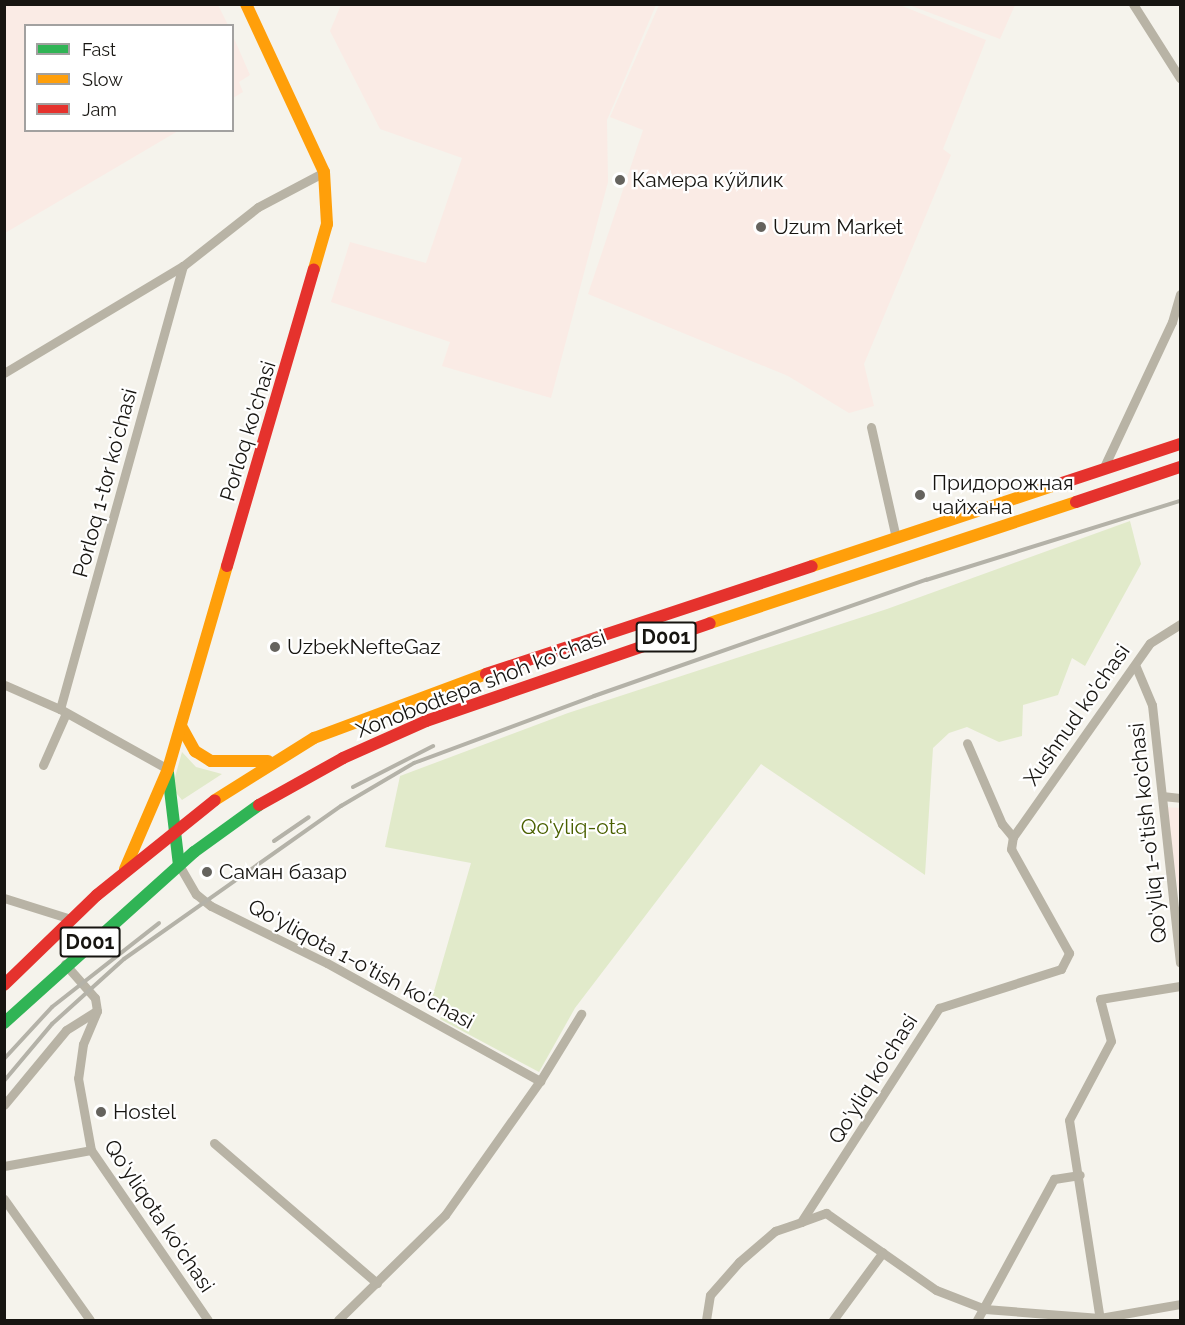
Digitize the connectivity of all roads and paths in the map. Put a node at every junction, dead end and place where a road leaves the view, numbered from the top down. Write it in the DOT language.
graph roads {
  1 [pos="246,4"];
  2 [pos="1133,4"];
  3 [pos="1180,78"];
  4 [pos="324,172"];
  5 [pos="183,266"];
  6 [pos="1180,294"];
  7 [pos="4,373"];
  8 [pos="871,427"];
  9 [pos="1180,444"];
  10 [pos="1104,467"];
  11 [pos="1180,467"];
  12 [pos="896,537"];
  13 [pos="902,558"];
  14 [pos="1180,624"];
  15 [pos="1136,667"];
  16 [pos="5,686"];
  17 [pos="63,711"];
  18 [pos="181,726"];
  19 [pos="967,743"];
  20 [pos="272,761"];
  21 [pos="43,765"];
  22 [pos="168,769"];
  23 [pos="1162,796"];
  24 [pos="1180,798"];
  25 [pos="177,827"];
  26 [pos="1011,836"];
  27 [pos="179,865"];
  28 [pos="123,872"];
  29 [pos="4,898"];
  30 [pos="71,919"];
  31 [pos="1180,962"];
  32 [pos="65,964"];
  33 [pos="4,985"];
  34 [pos="1180,986"];
  35 [pos="98,1011"];
  36 [pos="581,1014"];
  37 [pos="4,1023"];
  38 [pos="540,1080"];
  39 [pos="4,1105"];
  40 [pos="214,1143"];
  41 [pos="91,1150"];
  42 [pos="4,1166"];
  43 [pos="1080,1175"];
  44 [pos="4,1199"];
  45 [pos="801,1222"];
  46 [pos="883,1252"];
  47 [pos="377,1283"];
  48 [pos="1180,1304"];
  49 [pos="985,1309"];
  50 [pos="1100,1319"];
  51 [pos="90,1320"];
  52 [pos="208,1320"];
  53 [pos="338,1320"];
  54 [pos="706,1320"];
  55 [pos="833,1320"];
  56 [pos="977,1320"];
  1 -- 4 [label="main road, Porloq ko'chasi"];
  2 -- 3 [label="street"];
  4 -- 5 [label="street"];
  4 -- 18 [label="main road, Porloq ko'chasi"];
  5 -- 7 [label="street"];
  5 -- 17 [label="street, Porloq 1-tor koʻchasi"];
  6 -- 10 [label="street"];
  8 -- 12 [label="street"];
  9 -- 10 [label="main road, Xonobodtepa shoh ko'chasi / D001"];
  10 -- 12 [label="main road, Xonobodtepa shoh ko'chasi / D001"];
  11 -- 13 [label="main road, Xonobodtepa shoh ko'chasi / D001"];
  12 -- 13 [label="main road"];
  12 -- 20 [label="main road, Xonobodtepa shoh ko'chasi / D001"];
  13 -- 27 [label="main road, Xonobodtepa shoh ko'chasi / D001"];
  14 -- 15 [label="street, Xushnud ko'chasi"];
  15 -- 23 [label="street, Qo'yliq 1-o'tish ko'chasi"];
  15 -- 26 [label="street, Xushnud ko'chasi"];
  16 -- 17 [label="street"];
  17 -- 21 [label="street, Porloq 1-tor koʻchasi"];
  17 -- 22 [label="street"];
  18 -- 20 [label="main road"];
  18 -- 22 [label="main road, Porloq ko'chasi"];
  19 -- 26 [label="street"];
  20 -- 25 [label="main road, Xonobodtepa shoh ko'chasi / D001"];
  22 -- 25 [label="main road"];
  22 -- 28 [label="main road, Porloq ko'chasi"];
  23 -- 24 [label="street"];
  23 -- 31 [label="street, Qo'yliq 1-o'tish ko'chasi"];
  25 -- 27 [label="main road"];
  25 -- 28 [label="main road, Xonobodtepa shoh ko'chasi / D001"];
  26 -- 45 [label="street, Qo'yliq ko'chasi"];
  27 -- 32 [label="main road, Xonobodtepa shoh ko'chasi / D001"];
  27 -- 38 [label="street, Qo'yliqota 1-o'tish ko'chasi"];
  28 -- 30 [label="main road, Xonobodtepa shoh ko'chasi / D001"];
  29 -- 30 [label="street"];
  30 -- 33 [label="main road, Xonobodtepa shoh ko'chasi / D001"];
  32 -- 35 [label="street"];
  32 -- 37 [label="main road, Xonobodtepa shoh ko'chasi / D001"];
  34 -- 43 [label="street"];
  35 -- 39 [label="street"];
  35 -- 41 [label="street, Qo'yliqota ko'chasi"];
  36 -- 38 [label="street"];
  38 -- 47 [label="street"];
  40 -- 47 [label="street"];
  41 -- 42 [label="street"];
  41 -- 52 [label="street, Qo'yliqota ko'chasi"];
  43 -- 49 [label="street"];
  43 -- 50 [label="street"];
  44 -- 51 [label="street"];
  45 -- 46 [label="street"];
  45 -- 54 [label="street"];
  46 -- 49 [label="street"];
  46 -- 55 [label="street"];
  47 -- 53 [label="street"];
  48 -- 50 [label="street"];
  49 -- 50 [label="street"];
  49 -- 56 [label="street"];
}
